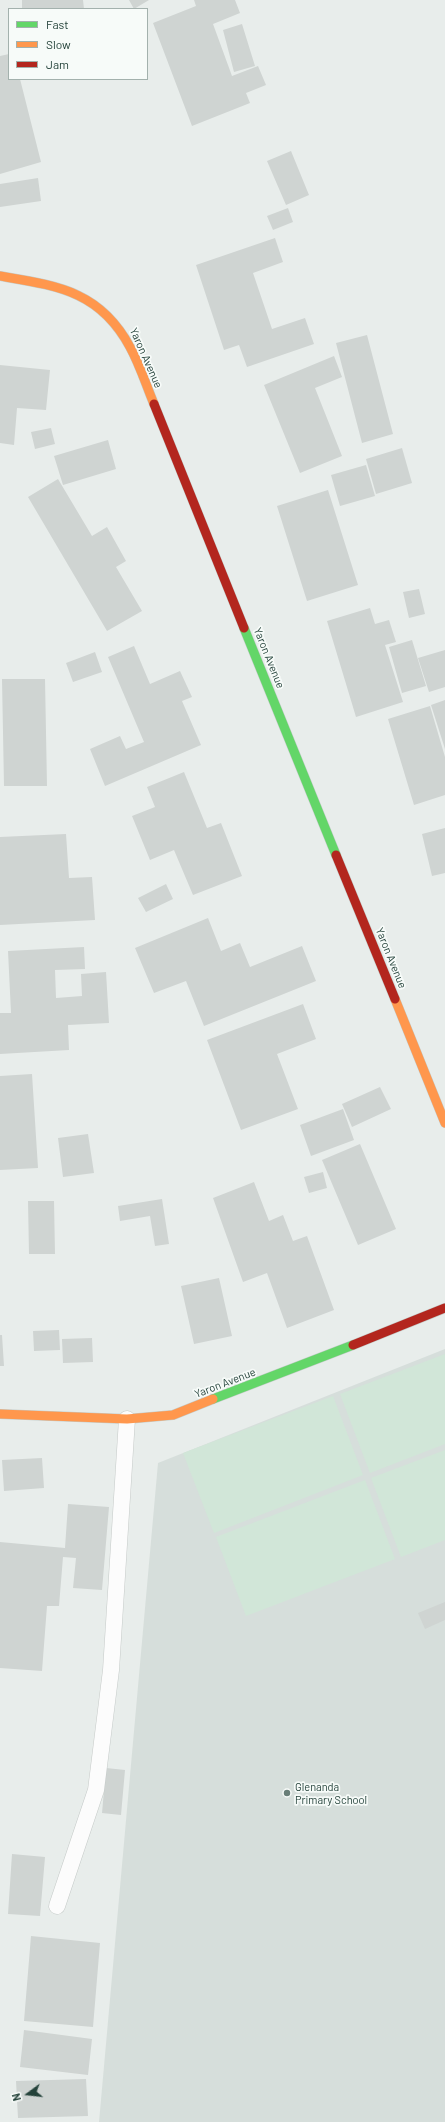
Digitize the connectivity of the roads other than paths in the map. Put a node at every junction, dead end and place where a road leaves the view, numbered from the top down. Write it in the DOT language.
graph roads {
  1 [pos="0,276"];
  2 [pos="445,1123"];
  3 [pos="445,1308"];
  4 [pos="0,1414"];
  5 [pos="127,1419"];
  6 [pos="57,1906"];
  1 -- 2 [label="street, Yaron Avenue"];
  3 -- 5 [label="street, Yaron Avenue"];
  4 -- 5 [label="street, Yaron Avenue"];
  5 -- 6 [label="lane"];
}
